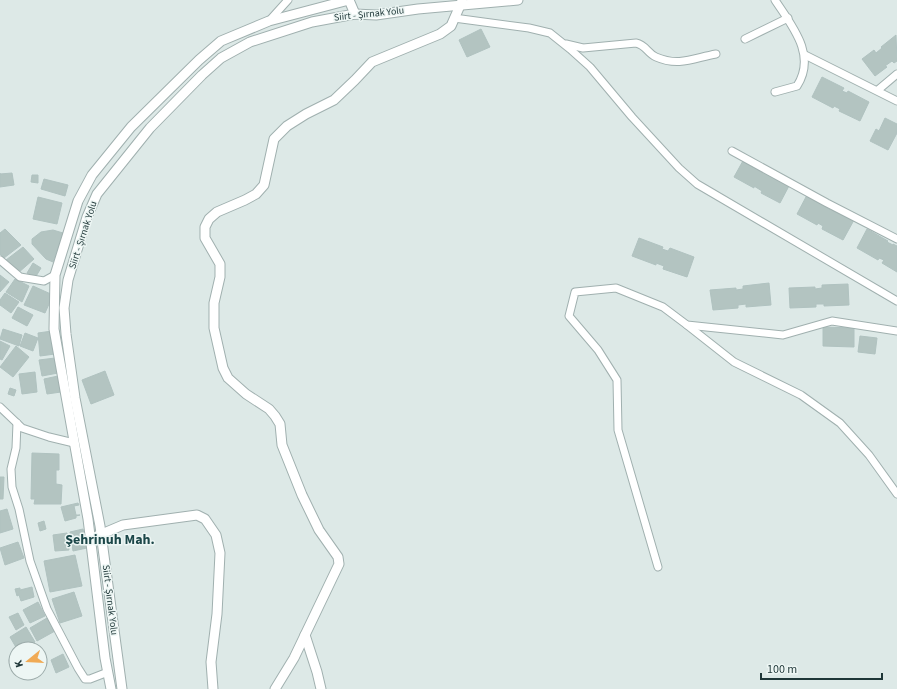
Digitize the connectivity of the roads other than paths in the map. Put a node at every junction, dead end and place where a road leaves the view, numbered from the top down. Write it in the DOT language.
graph roads {
  1 [pos="288,0"];
  2 [pos="349,0"];
  3 [pos="518,0"];
  4 [pos="775,0"];
  5 [pos="461,2"];
  6 [pos="355,14"];
  7 [pos="454,18"];
  8 [pos="788,18"];
  9 [pos="269,20"];
  10 [pos="745,39"];
  11 [pos="564,44"];
  12 [pos="716,54"];
  13 [pos="805,55"];
  14 [pos="897,74"];
  15 [pos="878,90"];
  16 [pos="775,92"];
  17 [pos="897,101"];
  18 [pos="732,151"];
  19 [pos="897,239"];
  20 [pos="0,260"];
  21 [pos="55,275"];
  22 [pos="897,300"];
  23 [pos="687,325"];
  24 [pos="897,331"];
  25 [pos="0,407"];
  26 [pos="17,423"];
  27 [pos="74,443"];
  28 [pos="897,494"];
  29 [pos="101,534"];
  30 [pos="91,539"];
  31 [pos="658,567"];
  32 [pos="305,635"];
  33 [pos="108,672"];
  34 [pos="111,689"];
  35 [pos="122,689"];
  36 [pos="213,689"];
  37 [pos="275,689"];
  38 [pos="321,689"];
  1 -- 9 [label="street"];
  2 -- 6 [label="street"];
  2 -- 9 [label="street, Siirt - Şırnak Yolu"];
  3 -- 5 [label="street, Siirt - Şırnak Yolu"];
  4 -- 8 [label="street"];
  5 -- 6 [label="street, Siirt - Şırnak Yolu"];
  5 -- 7 [label="street"];
  6 -- 29 [label="street, Siirt - Şırnak Yolu"];
  7 -- 11 [label="street"];
  7 -- 32 [label="street"];
  8 -- 10 [label="street"];
  8 -- 13 [label="street"];
  9 -- 21 [label="street, Siirt - Şırnak Yolu"];
  11 -- 12 [label="street"];
  11 -- 22 [label="street"];
  13 -- 15 [label="street"];
  13 -- 16 [label="street"];
  14 -- 15 [label="street"];
  15 -- 17 [label="street"];
  18 -- 19 [label="street"];
  20 -- 21 [label="street"];
  21 -- 27 [label="street, Siirt - Şırnak Yolu"];
  23 -- 24 [label="street"];
  23 -- 28 [label="street"];
  23 -- 31 [label="street"];
  25 -- 26 [label="street"];
  26 -- 27 [label="street"];
  26 -- 33 [label="street"];
  27 -- 30 [label="street, Siirt - Şırnak Yolu"];
  29 -- 30 [label="street"];
  29 -- 35 [label="street, Siirt - Şırnak Yolu"];
  29 -- 36 [label="street"];
  30 -- 33 [label="street, Siirt - Şırnak Yolu"];
  32 -- 37 [label="street"];
  32 -- 38 [label="street"];
  33 -- 34 [label="street, Siirt - Şırnak Yolu"];
}
